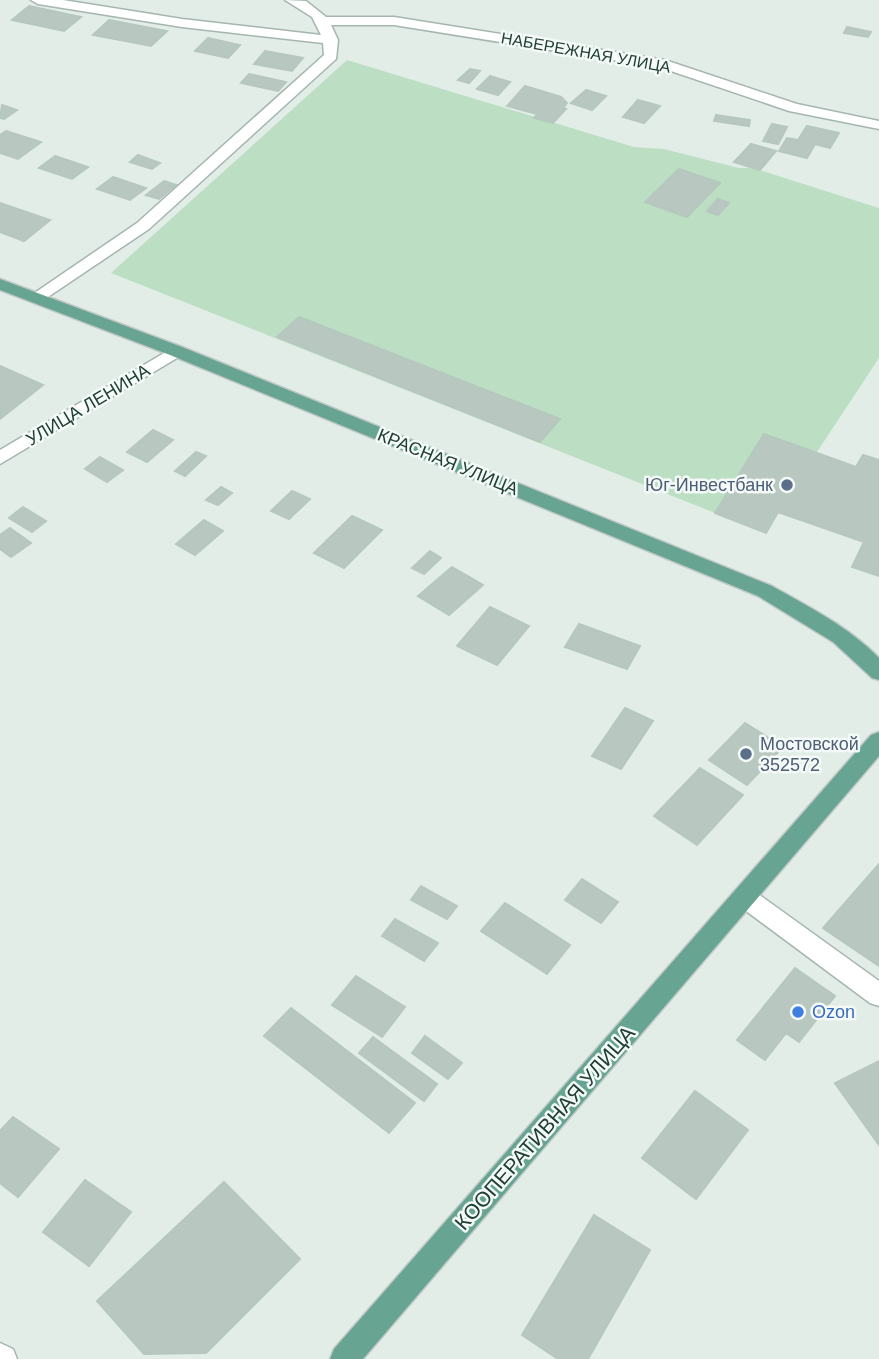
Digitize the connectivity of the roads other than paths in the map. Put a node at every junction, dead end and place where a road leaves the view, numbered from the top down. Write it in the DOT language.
graph roads {
  1 [pos="38,0"];
  2 [pos="292,0"];
  3 [pos="324,21"];
  4 [pos="331,40"];
  5 [pos="879,125"];
  6 [pos="0,284"];
  7 [pos="39,298"];
  8 [pos="176,351"];
  9 [pos="0,458"];
  10 [pos="879,672"];
  11 [pos="879,741"];
  12 [pos="746,898"];
  13 [pos="879,995"];
  14 [pos="344,1359"];
  1 -- 4 [label="street"];
  2 -- 3 [label="street"];
  3 -- 4 [label="street"];
  3 -- 5 [label="street, НАБЕРЕЖНАЯ УЛИЦА"];
  4 -- 7 [label="street"];
  6 -- 7 [label="main road, КРАСНАЯ УЛИЦА"];
  7 -- 8 [label="main road, КРАСНАЯ УЛИЦА"];
  8 -- 9 [label="street, УЛИЦА ЛЕНИНА"];
  8 -- 10 [label="main road, КРАСНАЯ УЛИЦА"];
  11 -- 12 [label="main road, КООПЕРАТИВНАЯ УЛИЦА"];
  12 -- 13 [label="street"];
  12 -- 14 [label="main road, КООПЕРАТИВНАЯ УЛИЦА"];
}
